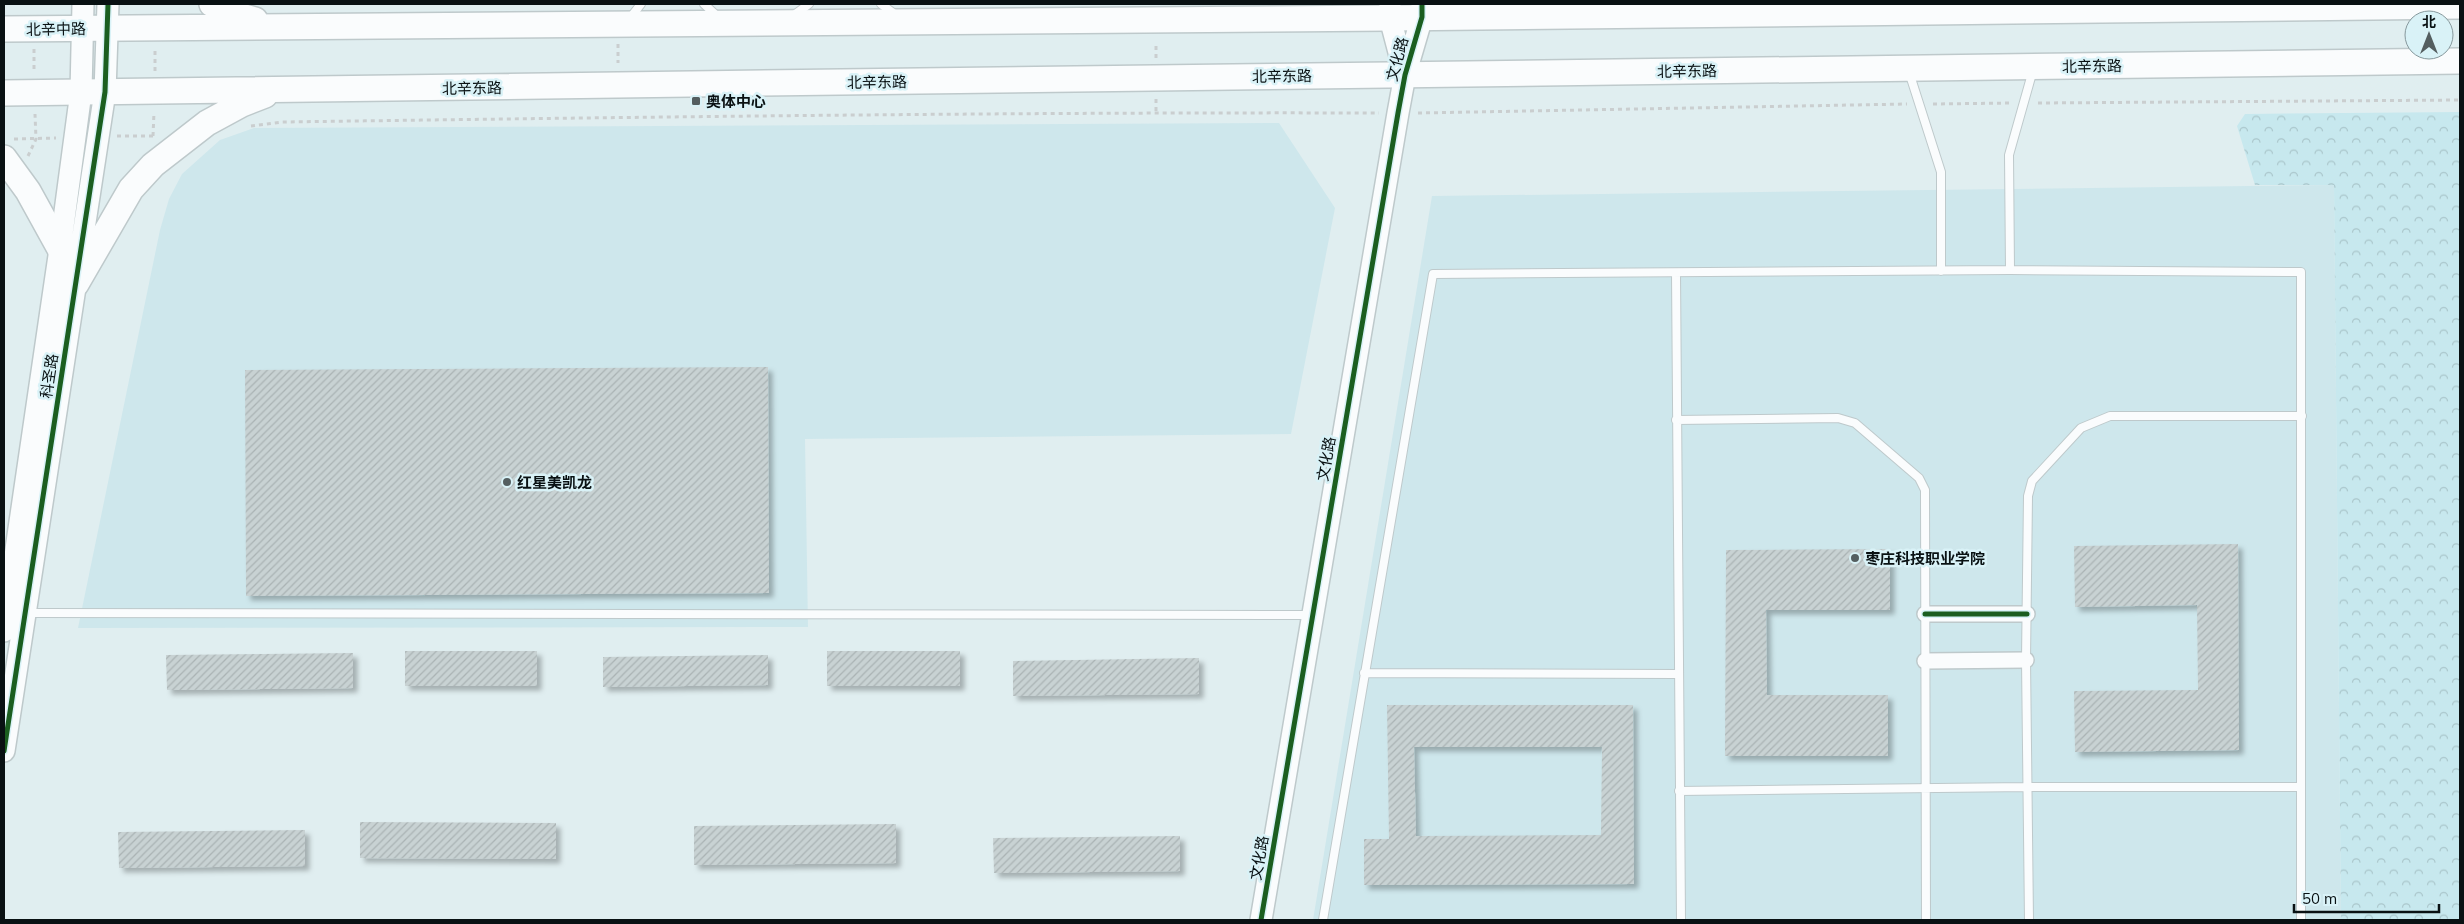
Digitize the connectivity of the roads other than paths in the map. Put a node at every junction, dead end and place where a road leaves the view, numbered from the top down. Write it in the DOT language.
graph roads {
  1 [pos="83,4"];
  2 [pos="212,4"];
  3 [pos="704,4"];
  4 [pos="809,4"];
  5 [pos="881,4"];
  6 [pos="2460,6"];
  7 [pos="1390,11"];
  8 [pos="1422,11"];
  9 [pos="108,16"];
  10 [pos="628,16"];
  11 [pos="904,20"];
  12 [pos="781,21"];
  13 [pos="725,22"];
  14 [pos="276,26"];
  15 [pos="82,28"];
  16 [pos="4,29"];
  17 [pos="2460,61"];
  18 [pos="2034,66"];
  19 [pos="1908,68"];
  20 [pos="1405,75"];
  21 [pos="280,90"];
  22 [pos="93,92"];
  23 [pos="4,93"];
  24 [pos="4,158"];
  25 [pos="60,249"];
  26 [pos="2010,270"];
  27 [pos="1941,271"];
  28 [pos="1676,273"];
  29 [pos="76,284"];
  30 [pos="2302,416"];
  31 [pos="1676,420"];
  32 [pos="25,613"];
  33 [pos="1925,614"];
  34 [pos="2027,614"];
  35 [pos="1313,615"];
  36 [pos="4,631"];
  37 [pos="2026,660"];
  38 [pos="1926,661"];
  39 [pos="1364,673"];
  40 [pos="1678,674"];
  41 [pos="4,751"];
  42 [pos="2027,787"];
  43 [pos="2300,787"];
  44 [pos="1925,788"];
  45 [pos="1679,791"];
  46 [pos="1261,920"];
  47 [pos="1323,920"];
  48 [pos="1681,920"];
  49 [pos="1926,920"];
  50 [pos="2029,920"];
  51 [pos="2301,920"];
  1 -- 15 [label="street, 科圣路"];
  2 -- 14 [label="main road"];
  3 -- 13 [label="lane"];
  4 -- 12 [label="lane"];
  5 -- 11 [label="lane"];
  6 -- 8 [label="main road"];
  7 -- 8 [label="main road"];
  7 -- 11 [label="main road"];
  7 -- 20 [label="street, 文化路"];
  8 -- 20 [label="street, 文化路"];
  9 -- 14 [label="main road"];
  9 -- 15 [label="main road, 北辛中路"];
  9 -- 22 [label="street, 科圣路"];
  10 -- 13 [label="main road"];
  10 -- 14 [label="main road"];
  11 -- 12 [label="main road"];
  12 -- 13 [label="main road"];
  15 -- 16 [label="main road, 北辛中路"];
  15 -- 22 [label="street, 科圣路"];
  17 -- 18 [label="main road, 北辛东路"];
  18 -- 19 [label="main road, 北辛东路"];
  18 -- 26 [label="lane"];
  19 -- 20 [label="main road, 北辛东路"];
  19 -- 27 [label="lane"];
  20 -- 21 [label="main road, 北辛东路"];
  20 -- 35 [label="street, 文化路"];
  21 -- 22 [label="main road, 北辛东路"];
  21 -- 29 [label="main road"];
  22 -- 23 [label="main road"];
  22 -- 25 [label="street, 科圣路"];
  22 -- 29 [label="street, 科圣路"];
  24 -- 25 [label="main road"];
  25 -- 36 [label="street, 科圣路"];
  26 -- 27 [label="lane"];
  26 -- 30 [label="lane"];
  27 -- 28 [label="lane"];
  28 -- 31 [label="lane"];
  28 -- 39 [label="lane"];
  29 -- 32 [label="street, 科圣路"];
  30 -- 34 [label="lane"];
  30 -- 43 [label="lane"];
  31 -- 33 [label="lane"];
  31 -- 40 [label="lane"];
  32 -- 35 [label="lane"];
  32 -- 41 [label="street, 科圣路"];
  33 -- 34 [label="street"];
  33 -- 38 [label="lane"];
  34 -- 37 [label="lane"];
  35 -- 46 [label="street, 文化路"];
  37 -- 38 [label="street"];
  37 -- 42 [label="lane"];
  38 -- 44 [label="lane"];
  39 -- 40 [label="lane"];
  39 -- 47 [label="lane"];
  40 -- 45 [label="lane"];
  42 -- 43 [label="lane"];
  42 -- 44 [label="lane"];
  42 -- 50 [label="lane"];
  43 -- 51 [label="lane"];
  44 -- 45 [label="lane"];
  44 -- 49 [label="lane"];
  45 -- 48 [label="lane"];
}
